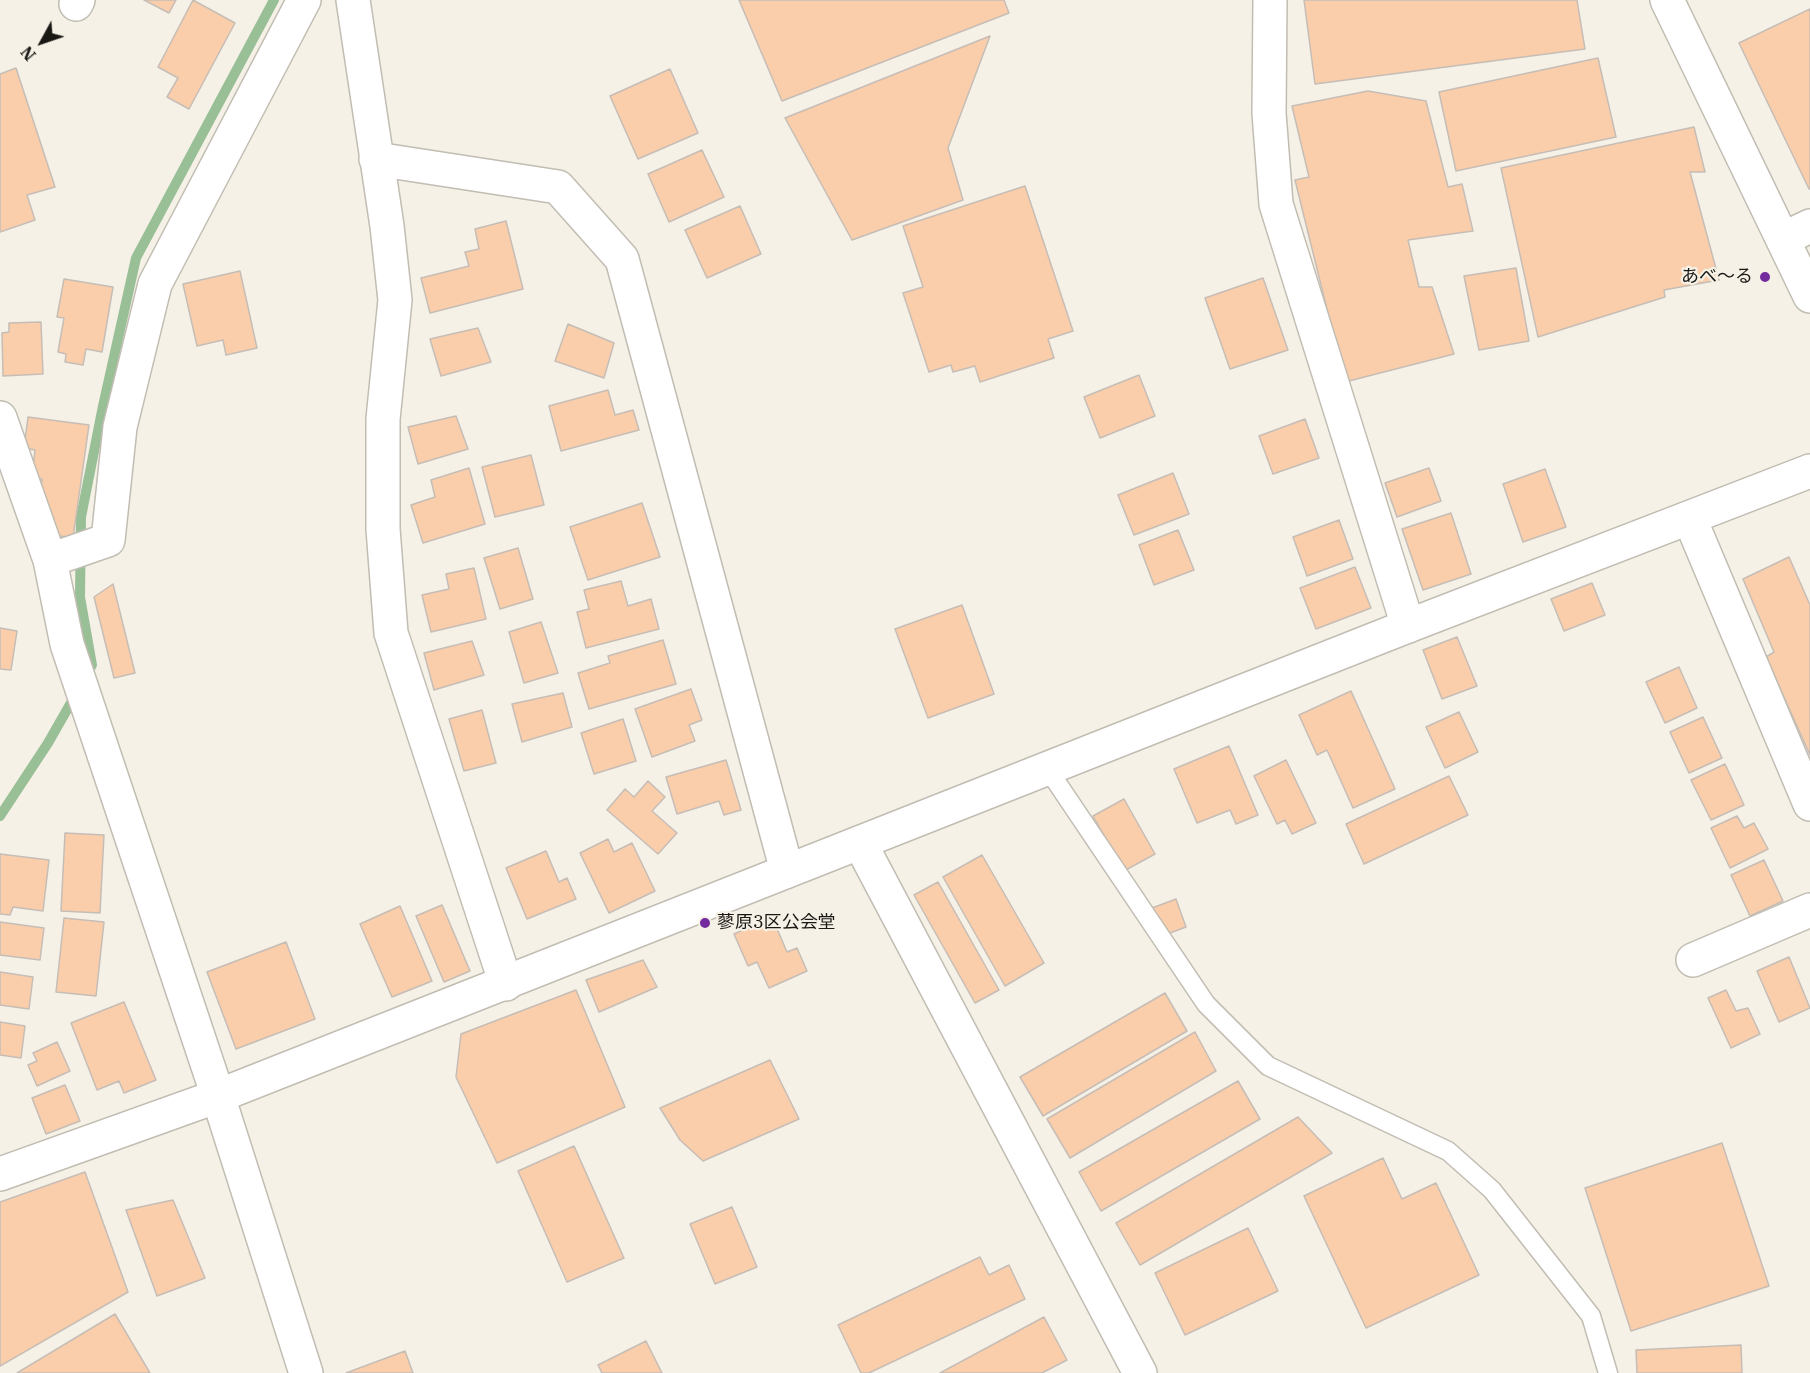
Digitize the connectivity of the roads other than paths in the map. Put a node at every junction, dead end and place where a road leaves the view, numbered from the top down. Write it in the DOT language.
graph roads {
  1 [pos="304,0"];
  2 [pos="353,0"];
  3 [pos="1270,0"];
  4 [pos="1667,0"];
  5 [pos="376,159"];
  6 [pos="1797,232"];
  7 [pos="1810,297"];
  8 [pos="0,418"];
  9 [pos="1810,471"];
  10 [pos="1690,519"];
  11 [pos="50,560"];
  12 [pos="1408,626"];
  13 [pos="1047,768"];
  14 [pos="1810,804"];
  15 [pos="860,843"];
  16 [pos="787,871"];
  17 [pos="1810,910"];
  18 [pos="1693,960"];
  19 [pos="506,984"];
  20 [pos="218,1096"];
  21 [pos="0,1174"];
  22 [pos="306,1373"];
  23 [pos="1140,1373"];
  24 [pos="1608,1373"];
  1 -- 11 [label="street"];
  2 -- 5 [label="street"];
  3 -- 12 [label="street"];
  4 -- 6 [label="street"];
  5 -- 16 [label="street"];
  5 -- 19 [label="street"];
  6 -- 7 [label="street"];
  8 -- 11 [label="street"];
  9 -- 10 [label="street"];
  10 -- 12 [label="street"];
  10 -- 14 [label="street"];
  11 -- 20 [label="street"];
  12 -- 13 [label="street"];
  13 -- 15 [label="street"];
  13 -- 24 [label="lane"];
  15 -- 16 [label="street"];
  15 -- 23 [label="street"];
  16 -- 19 [label="street"];
  17 -- 18 [label="street"];
  19 -- 20 [label="street"];
  20 -- 21 [label="street"];
  20 -- 22 [label="street"];
}
